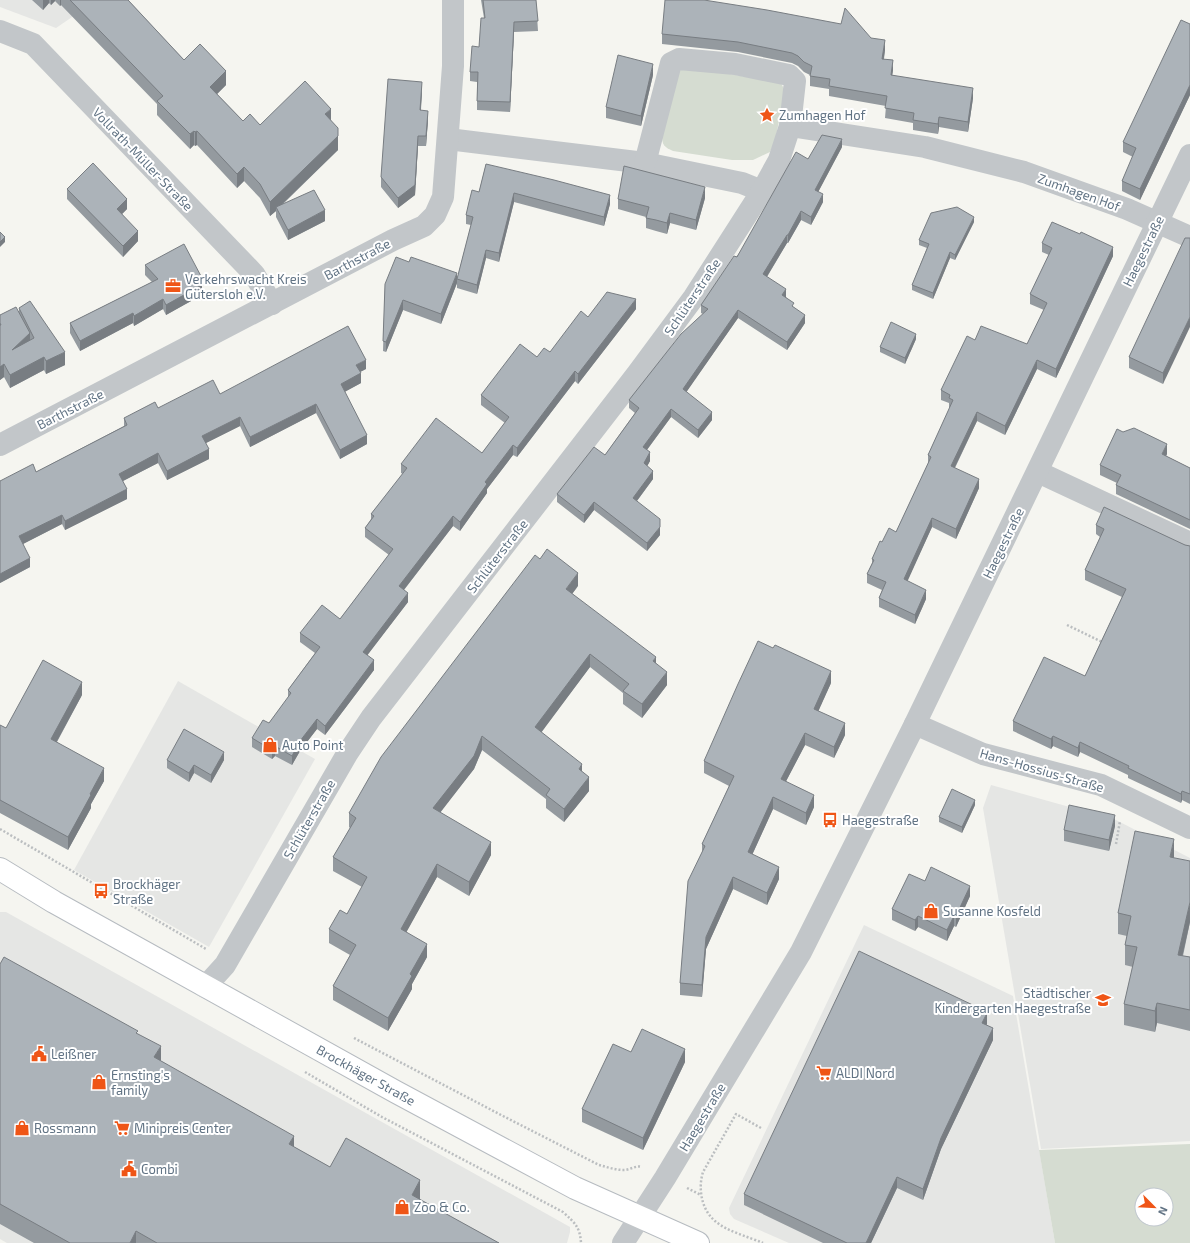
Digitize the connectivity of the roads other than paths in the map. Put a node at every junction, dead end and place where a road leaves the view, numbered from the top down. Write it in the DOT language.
graph roads {
  1 [pos="453,0"];
  2 [pos="0,31"];
  3 [pos="790,126"];
  4 [pos="448,140"];
  5 [pos="1190,155"];
  6 [pos="645,163"];
  7 [pos="762,191"];
  8 [pos="1157,222"];
  9 [pos="1190,237"];
  10 [pos="272,304"];
  11 [pos="0,445"];
  12 [pos="1038,472"];
  13 [pos="1190,543"];
  14 [pos="915,724"];
  15 [pos="1190,828"];
  16 [pos="0,869"];
  17 [pos="205,987"];
  18 [pos="640,1217"];
  19 [pos="623,1243"];
  20 [pos="698,1243"];
  1 -- 4 [label="street, Barthstraße"];
  2 -- 10 [label="street, Vollrath-Müller-Straße"];
  3 -- 6 [label="street"];
  3 -- 7 [label="street, Schlüterstraße"];
  3 -- 8 [label="street, Zumhagen Hof"];
  4 -- 6 [label="street"];
  4 -- 10 [label="street, Barthstraße"];
  5 -- 8 [label="street, Haegestraße"];
  6 -- 7 [label="street"];
  7 -- 17 [label="street, Schlüterstraße"];
  8 -- 9 [label="street, Zumhagen Hof"];
  8 -- 12 [label="street, Haegestraße"];
  10 -- 11 [label="street, Barthstraße"];
  12 -- 13 [label="street"];
  12 -- 14 [label="street, Haegestraße"];
  14 -- 15 [label="street, Hans-Hossius-Straße"];
  14 -- 18 [label="street, Haegestraße"];
  16 -- 17 [label="main road, Brockhäger Straße"];
  17 -- 18 [label="main road, Brockhäger Straße"];
  18 -- 19 [label="street, Haegestraße"];
  18 -- 20 [label="main road, Brockhäger Straße"];
}
